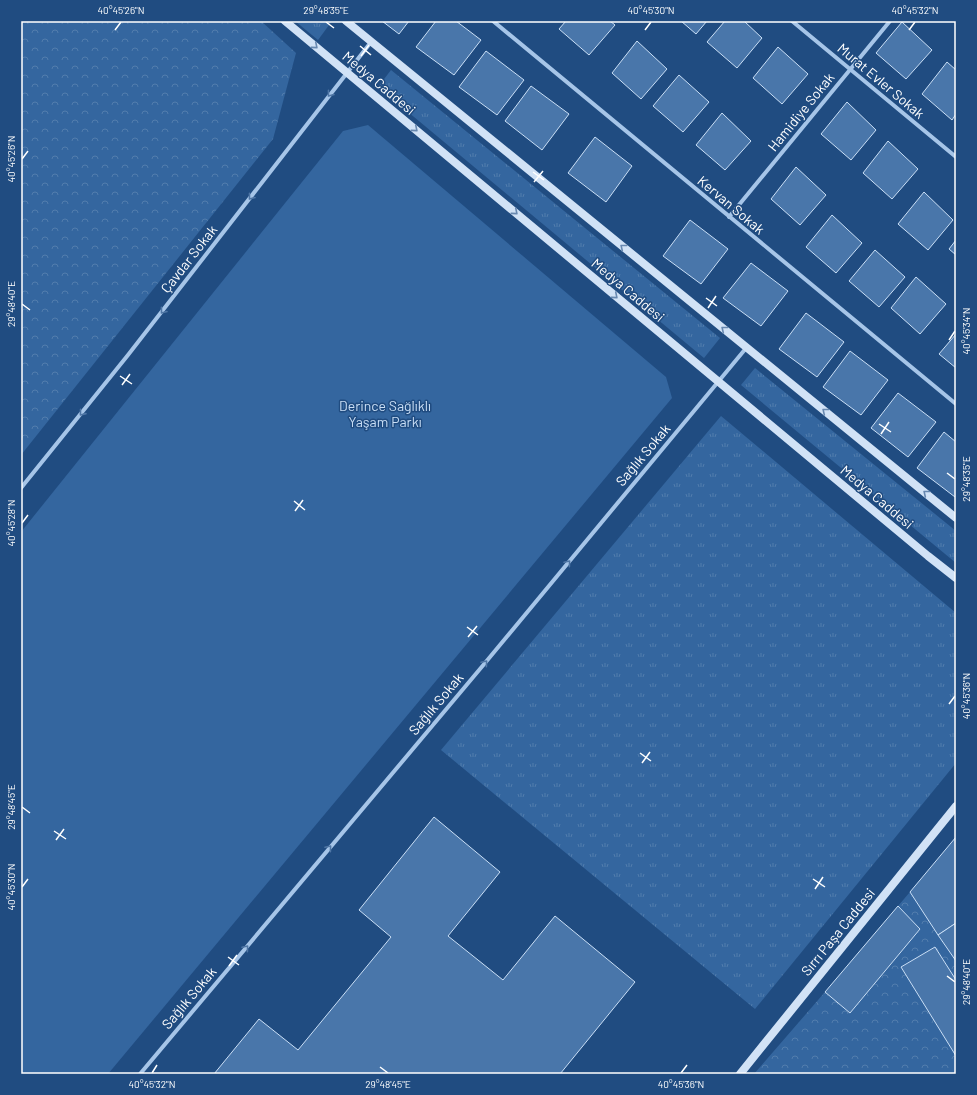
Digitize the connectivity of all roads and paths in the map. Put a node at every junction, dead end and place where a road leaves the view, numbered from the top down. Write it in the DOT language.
graph roads {
  1 [pos="285,21"];
  2 [pos="346,21"];
  3 [pos="493,21"];
  4 [pos="792,21"];
  5 [pos="890,21"];
  6 [pos="371,41"];
  7 [pos="850,70"];
  8 [pos="347,72"];
  9 [pos="956,157"];
  10 [pos="729,217"];
  11 [pos="747,347"];
  12 [pos="718,382"];
  13 [pos="956,404"];
  14 [pos="21,488"];
  15 [pos="956,518"];
  16 [pos="956,578"];
  17 [pos="956,806"];
  18 [pos="140,1074"];
  19 [pos="740,1074"];
  1 -- 8 [label="main road, Medya Caddesi, one-way"];
  2 -- 6 [label="main road, Medya Caddesi"];
  3 -- 10 [label="street, Kervan Sokak"];
  4 -- 7 [label="street, Murat Evler Sokak"];
  5 -- 7 [label="street, Hamidiye Sokak"];
  6 -- 8 [label="street, Çavdar Sokak"];
  11 -- 6 [label="main road, Medya Caddesi, one-way"];
  7 -- 9 [label="street, Murat Evler Sokak"];
  7 -- 10 [label="street, Hamidiye Sokak"];
  8 -- 12 [label="main road, Medya Caddesi, one-way"];
  8 -- 14 [label="street, Çavdar Sokak, one-way"];
  10 -- 13 [label="street, Kervan Sokak"];
  11 -- 12 [label="street, Sağlık Sokak"];
  15 -- 11 [label="main road, Medya Caddesi, one-way"];
  12 -- 16 [label="main road, Medya Caddesi"];
  18 -- 12 [label="street, Sağlık Sokak, one-way"];
  17 -- 19 [label="main road, Sırrı Paşa Caddesi"];
}
